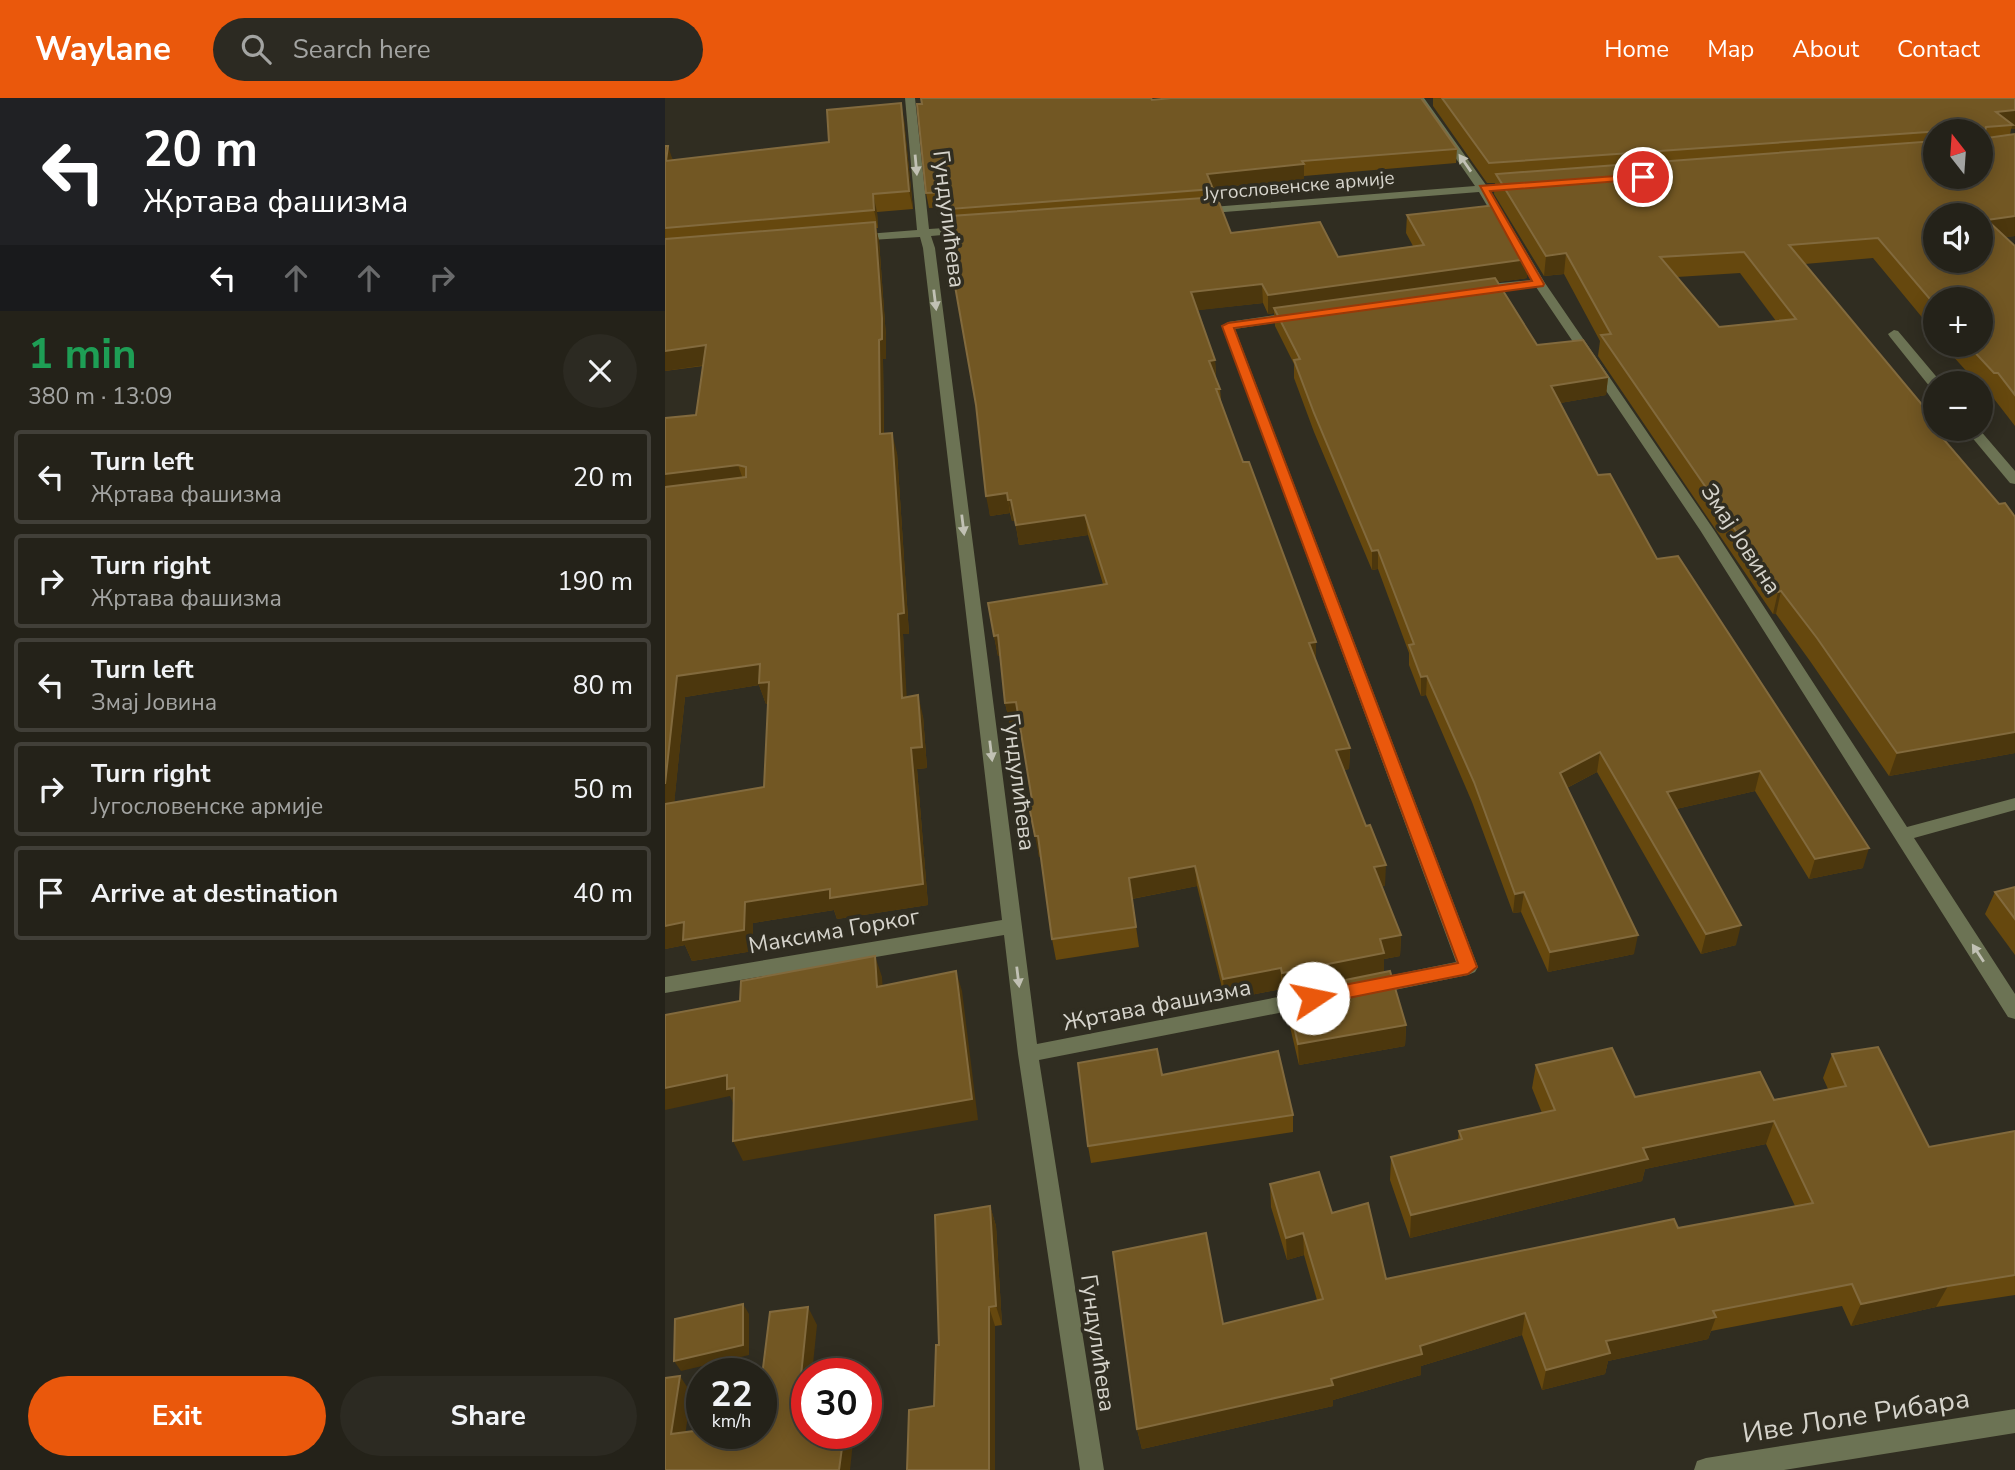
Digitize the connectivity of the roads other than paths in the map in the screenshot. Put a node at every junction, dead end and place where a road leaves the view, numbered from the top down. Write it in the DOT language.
graph roads {
  1 [pos="911,98"];
  2 [pos="1419,98"];
  3 [pos="1524,186"];
  4 [pos="1483,188"];
  5 [pos="1189,212"];
  6 [pos="986,228"];
  7 [pos="924,233"];
  8 [pos="843,239"];
  9 [pos="1539,284"];
  10 [pos="1469,291"];
  11 [pos="1308,314"];
  12 [pos="1894,334"];
  13 [pos="1924,371"];
  14 [pos="1982,441"];
  15 [pos="2015,480"];
  16 [pos="2015,804"];
  17 [pos="1901,835"];
  18 [pos="1012,926"];
  19 [pos="665,985"];
  20 [pos="1348,991"];
  21 [pos="1321,996"];
  22 [pos="2015,1011"];
  23 [pos="1028,1054"];
  24 [pos="2015,1421"];
  25 [pos="1092,1470"];
  26 [pos="1706,1470"];
  1 -- 7 [label="street, Гундулићева, one-way"];
  4 -- 2 [label="street, Змај Јовина, one-way"];
  3 -- 4 [label="street, Југословенске армије"];
  4 -- 5 [label="street, Југословенске армије"];
  4 -- 9 [label="street, Змај Јовина"];
  6 -- 7 [label="street"];
  7 -- 8 [label="street"];
  7 -- 18 [label="street, Гундулићева, one-way"];
  9 -- 10 [label="street"];
  9 -- 17 [label="street, Змај Јовина"];
  11 -- 20 [label="street"];
  12 -- 13 [label="street"];
  14 -- 15 [label="street"];
  16 -- 17 [label="street"];
  22 -- 17 [label="street, Змај Јовина, one-way"];
  18 -- 19 [label="street, Максима Горког"];
  18 -- 23 [label="street, Гундулићева, one-way"];
  21 -- 23 [label="street, Жртава фашизма"];
  23 -- 25 [label="street, Гундулићева"];
  24 -- 26 [label="street, Иве Лоле Рибара"];
}
